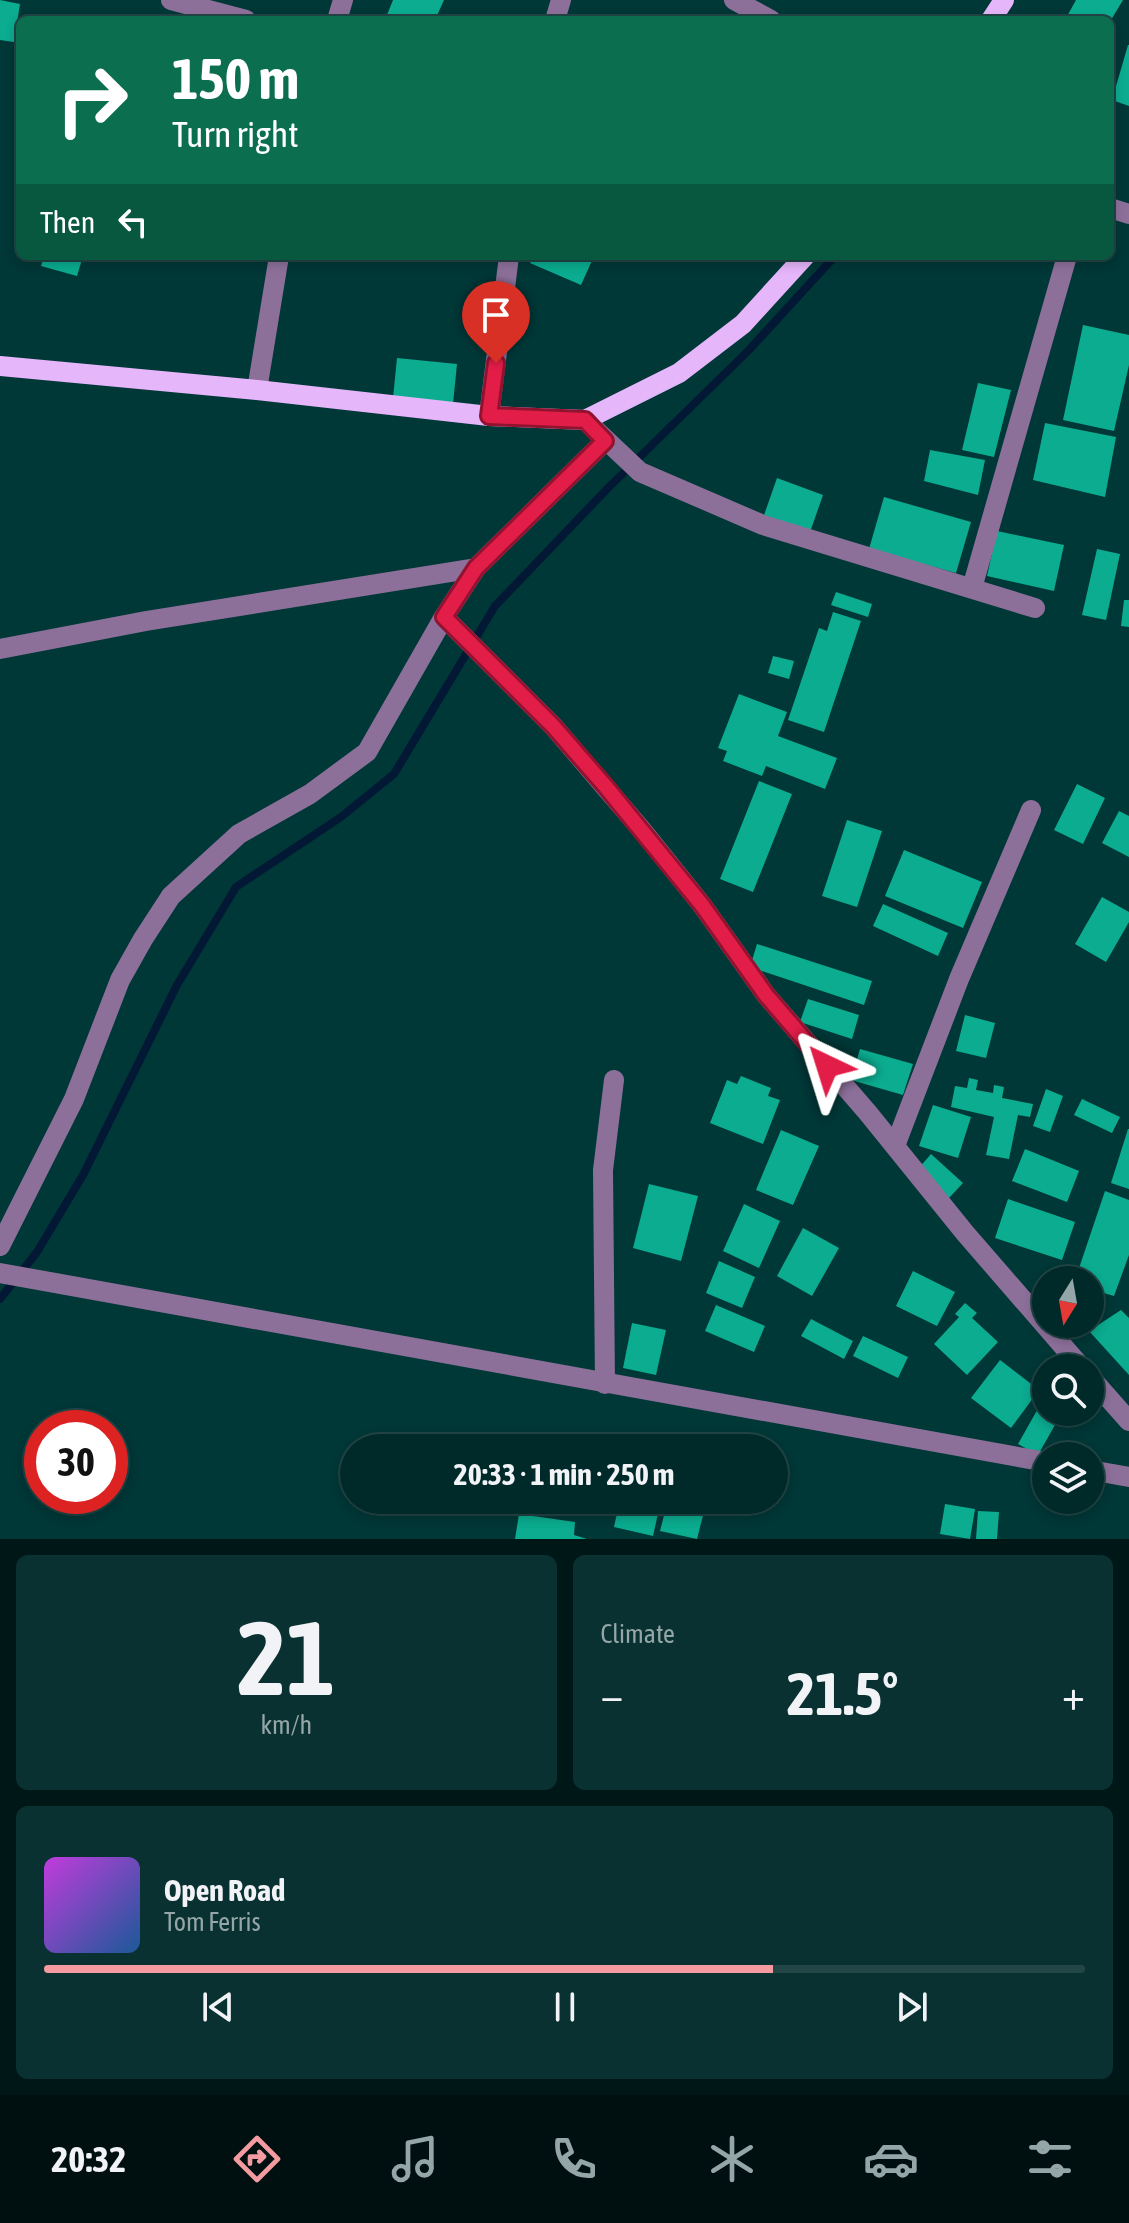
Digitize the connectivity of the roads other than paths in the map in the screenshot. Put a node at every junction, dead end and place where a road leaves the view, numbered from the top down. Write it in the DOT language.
graph roads {
  1 [pos="171,0"];
  2 [pos="734,0"];
  3 [pos="231,16"];
  4 [pos="764,16"];
  5 [pos="278,260"];
  6 [pos="508,260"];
  7 [pos="801,260"];
  8 [pos="1066,260"];
  9 [pos="0,366"];
  10 [pos="257,390"];
  11 [pos="489,416"];
  12 [pos="585,420"];
  13 [pos="605,441"];
  14 [pos="476,568"];
  15 [pos="972,588"];
  16 [pos="1035,608"];
  17 [pos="450,623"];
  18 [pos="0,649"];
  19 [pos="1031,810"];
  20 [pos="614,1080"];
  21 [pos="895,1146"];
  22 [pos="0,1246"];
  23 [pos="0,1273"];
  24 [pos="1070,1354"];
  25 [pos="605,1384"];
  26 [pos="1104,1393"];
  27 [pos="1129,1421"];
  28 [pos="1032,1460"];
  29 [pos="1104,1473"];
  30 [pos="1129,1477"];
  1 -- 3 [label="street"];
  2 -- 4 [label="street"];
  5 -- 10 [label="street"];
  6 -- 11 [label="street"];
  7 -- 12 [label="main road"];
  8 -- 15 [label="street"];
  9 -- 10 [label="main road"];
  10 -- 11 [label="main road"];
  11 -- 12 [label="main road"];
  12 -- 13 [label="street"];
  13 -- 14 [label="street"];
  13 -- 15 [label="street"];
  14 -- 17 [label="street"];
  14 -- 18 [label="street"];
  15 -- 16 [label="street"];
  17 -- 21 [label="street"];
  17 -- 22 [label="street"];
  19 -- 21 [label="street"];
  20 -- 25 [label="street"];
  21 -- 24 [label="street"];
  23 -- 25 [label="street"];
  25 -- 28 [label="street"];
  26 -- 27 [label="street"];
  29 -- 30 [label="street"];
}
